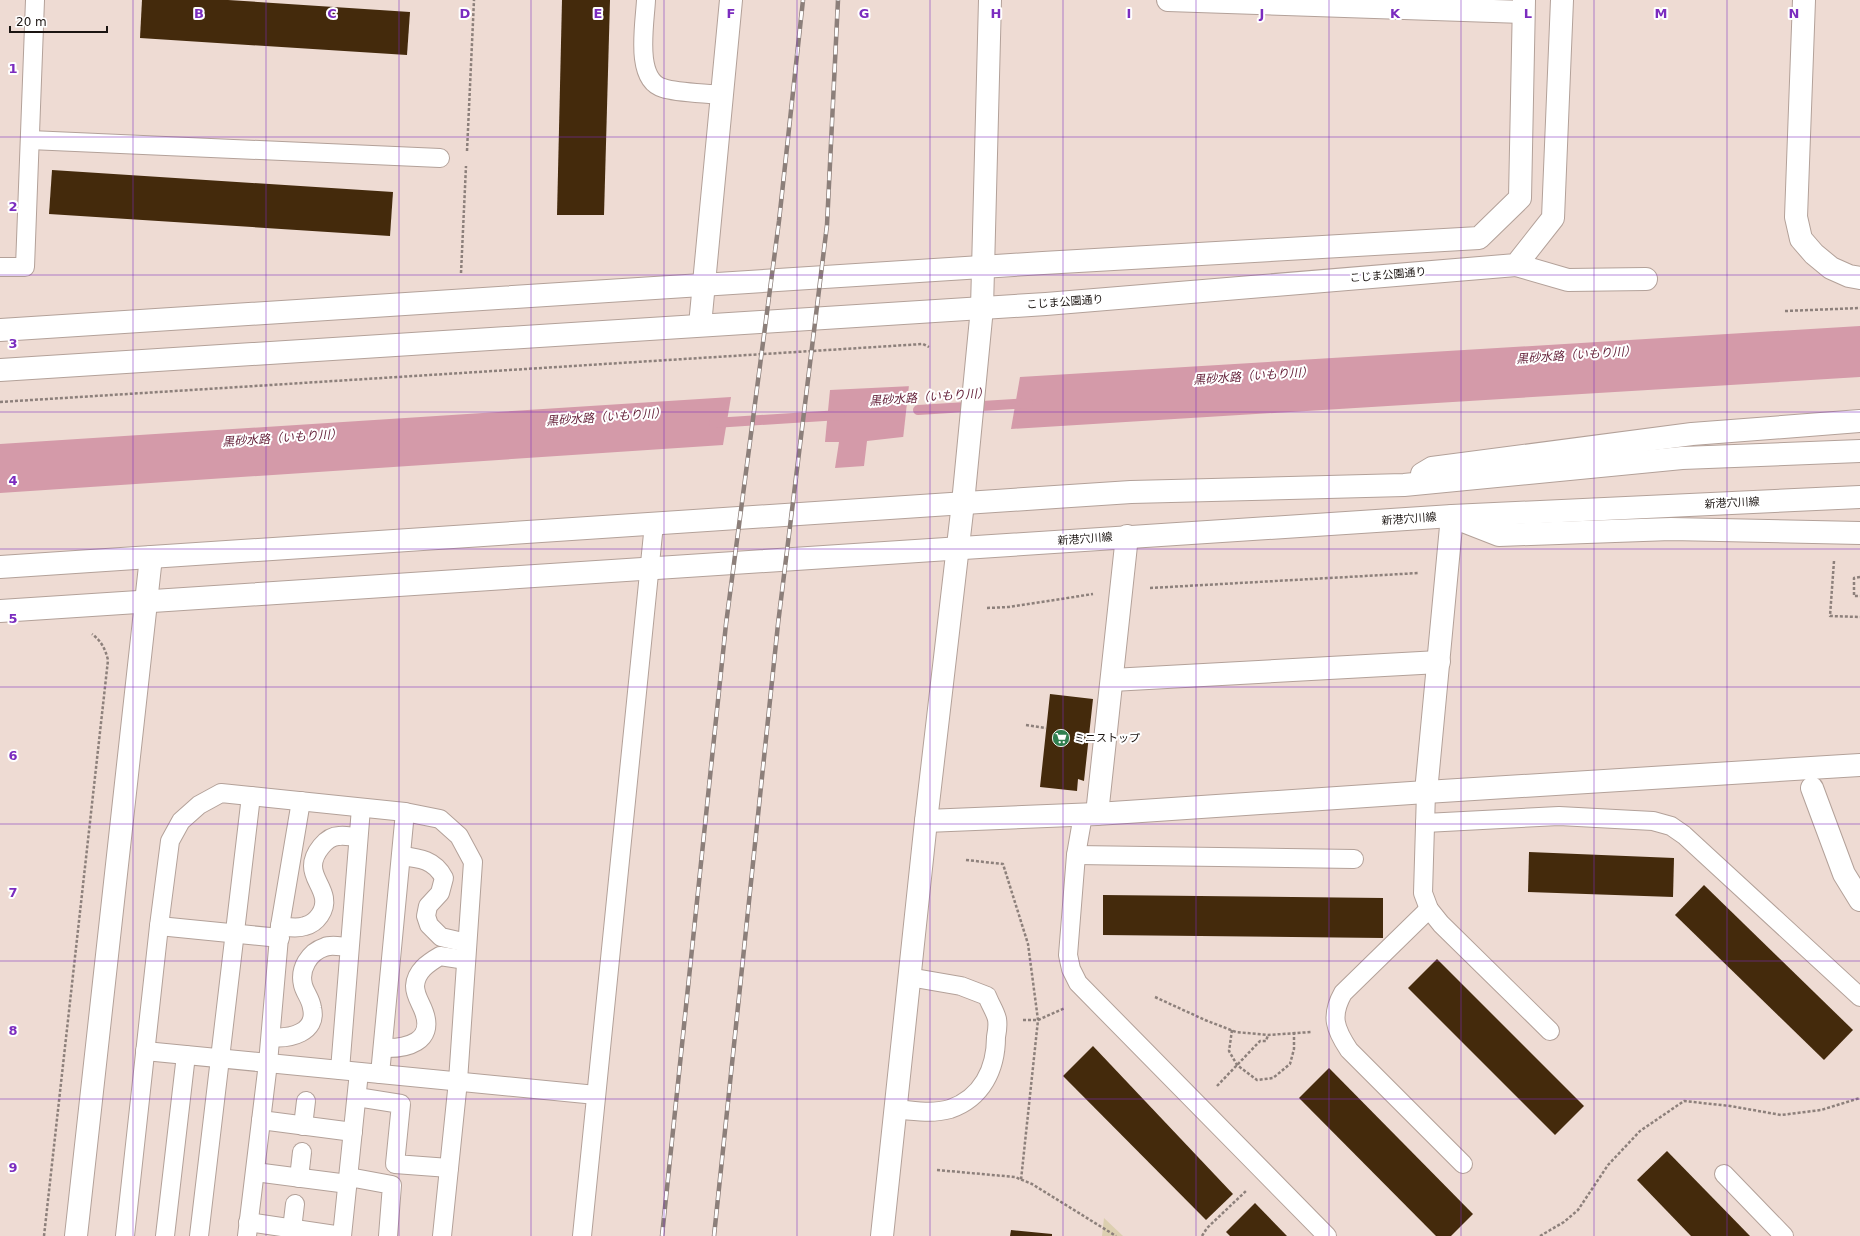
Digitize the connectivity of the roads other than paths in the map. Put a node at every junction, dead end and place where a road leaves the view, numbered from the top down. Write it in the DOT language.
graph roads {
  1 [pos="35,0"];
  2 [pos="646,0"];
  3 [pos="731,0"];
  4 [pos="990,0"];
  5 [pos="1168,0"];
  6 [pos="1197,0"];
  7 [pos="1562,0"];
  8 [pos="1804,0"];
  9 [pos="1350,3"];
  10 [pos="1524,6"];
  11 [pos="722,94"];
  12 [pos="30,140"];
  13 [pos="440,158"];
  14 [pos="1516,265"];
  15 [pos="983,266"];
  16 [pos="0,267"];
  17 [pos="1860,278"];
  18 [pos="1646,279"];
  19 [pos="704,285"];
  20 [pos="982,308"];
  21 [pos="700,325"];
  22 [pos="0,330"];
  23 [pos="0,370"];
  24 [pos="1860,421"];
  25 [pos="1860,451"];
  26 [pos="1404,485"];
  27 [pos="1860,497"];
  28 [pos="963,503"];
  29 [pos="1452,516"];
  30 [pos="654,524"];
  31 [pos="1860,533"];
  32 [pos="1127,536"];
  33 [pos="958,548"];
  34 [pos="151,557"];
  35 [pos="0,567"];
  36 [pos="649,568"];
  37 [pos="148,601"];
  38 [pos="0,611"];
  39 [pos="1439,662"];
  40 [pos="1112,680"];
  41 [pos="1860,765"];
  42 [pos="1812,788"];
  43 [pos="1426,792"];
  44 [pos="251,796"];
  45 [pos="301,801"];
  46 [pos="361,808"];
  47 [pos="406,812"];
  48 [pos="1090,815"];
  49 [pos="926,822"];
  50 [pos="1425,823"];
  51 [pos="358,837"];
  52 [pos="1076,855"];
  53 [pos="401,856"];
  54 [pos="1354,859"];
  55 [pos="1860,900"];
  56 [pos="1429,909"];
  57 [pos="159,926"];
  58 [pos="280,932"];
  59 [pos="234,934"];
  60 [pos="349,948"];
  61 [pos="467,952"];
  62 [pos="909,977"];
  63 [pos="1860,998"];
  64 [pos="1550,1032"];
  65 [pos="271,1037"];
  66 [pos="383,1048"];
  67 [pos="145,1051"];
  68 [pos="186,1055"];
  69 [pos="220,1058"];
  70 [pos="268,1063"];
  71 [pos="340,1070"];
  72 [pos="359,1072"];
  73 [pos="380,1074"];
  74 [pos="458,1081"];
  75 [pos="596,1095"];
  76 [pos="357,1096"];
  77 [pos="306,1101"];
  78 [pos="896,1109"];
  79 [pos="261,1120"];
  80 [pos="303,1126"];
  81 [pos="353,1132"];
  82 [pos="302,1152"];
  83 [pos="1464,1164"];
  84 [pos="449,1168"];
  85 [pos="255,1172"];
  86 [pos="1724,1174"];
  87 [pos="299,1178"];
  88 [pos="348,1181"];
  89 [pos="295,1204"];
  90 [pos="248,1229"];
  91 [pos="292,1229"];
  92 [pos="76,1236"];
  93 [pos="125,1236"];
  94 [pos="165,1236"];
  95 [pos="199,1236"];
  96 [pos="342,1236"];
  97 [pos="388,1236"];
  98 [pos="442,1236"];
  99 [pos="582,1236"];
  100 [pos="882,1236"];
  101 [pos="1327,1236"];
  102 [pos="1784,1236"];
  1 -- 12 [label="lane"];
  2 -- 11 [label="lane"];
  3 -- 11 [label="street"];
  4 -- 15 [label="street"];
  5 -- 6 [label="street"];
  6 -- 9 [label="street"];
  7 -- 14 [label="street"];
  8 -- 17 [label="street"];
  9 -- 10 [label="street"];
  10 -- 15 [label="street"];
  11 -- 19 [label="street"];
  12 -- 13 [label="lane"];
  12 -- 16 [label="lane"];
  14 -- 18 [label="street"];
  14 -- 20 [label="street, こじま公園通り"];
  15 -- 19 [label="street"];
  15 -- 20 [label="street"];
  19 -- 21 [label="street"];
  19 -- 22 [label="street"];
  20 -- 21 [label="street, こじま公園通り"];
  20 -- 28 [label="street"];
  21 -- 23 [label="street, こじま公園通り"];
  24 -- 26 [label="street"];
  25 -- 26 [label="street"];
  26 -- 28 [label="street"];
  27 -- 29 [label="street, 新港穴川線"];
  28 -- 30 [label="street"];
  28 -- 33 [label="street"];
  29 -- 31 [label="street"];
  29 -- 32 [label="street, 新港穴川線"];
  29 -- 39 [label="street"];
  30 -- 34 [label="street"];
  30 -- 36 [label="lane"];
  32 -- 33 [label="street, 新港穴川線"];
  32 -- 40 [label="street"];
  33 -- 36 [label="street, 新港穴川線"];
  33 -- 49 [label="street"];
  34 -- 35 [label="street"];
  34 -- 37 [label="street"];
  36 -- 37 [label="street, 新港穴川線"];
  36 -- 75 [label="lane"];
  37 -- 38 [label="street, 新港穴川線"];
  37 -- 92 [label="street"];
  39 -- 40 [label="street"];
  39 -- 43 [label="street"];
  40 -- 48 [label="street"];
  41 -- 43 [label="street"];
  42 -- 55 [label="street"];
  43 -- 48 [label="street"];
  43 -- 50 [label="lane"];
  44 -- 45 [label="lane"];
  44 -- 57 [label="lane"];
  44 -- 59 [label="lane"];
  45 -- 46 [label="lane"];
  45 -- 58 [label="lane"];
  46 -- 47 [label="lane"];
  46 -- 51 [label="lane"];
  47 -- 53 [label="lane"];
  47 -- 61 [label="lane"];
  48 -- 49 [label="street"];
  48 -- 52 [label="lane"];
  49 -- 62 [label="street"];
  50 -- 56 [label="lane"];
  50 -- 63 [label="lane"];
  51 -- 58 [label="lane"];
  51 -- 60 [label="lane"];
  52 -- 54 [label="lane"];
  52 -- 101 [label="lane"];
  53 -- 61 [label="lane"];
  53 -- 66 [label="lane"];
  56 -- 64 [label="lane"];
  56 -- 83 [label="lane"];
  57 -- 59 [label="lane"];
  57 -- 67 [label="lane"];
  58 -- 59 [label="lane"];
  58 -- 65 [label="lane"];
  59 -- 69 [label="lane"];
  60 -- 65 [label="lane"];
  60 -- 71 [label="lane"];
  61 -- 66 [label="lane"];
  61 -- 74 [label="lane"];
  62 -- 78 [label="street"];
  62 -- 78 [label="lane"];
  65 -- 70 [label="lane"];
  66 -- 73 [label="lane"];
  67 -- 68 [label="lane"];
  67 -- 93 [label="lane"];
  68 -- 69 [label="lane"];
  68 -- 94 [label="lane"];
  69 -- 70 [label="lane"];
  69 -- 95 [label="lane"];
  70 -- 71 [label="lane"];
  70 -- 79 [label="lane"];
  71 -- 72 [label="lane"];
  72 -- 73 [label="lane"];
  72 -- 76 [label="lane"];
  73 -- 74 [label="lane"];
  74 -- 75 [label="lane"];
  74 -- 84 [label="lane"];
  75 -- 99 [label="lane"];
  76 -- 81 [label="lane"];
  76 -- 84 [label="lane"];
  77 -- 80 [label="lane"];
  78 -- 100 [label="street"];
  79 -- 80 [label="lane"];
  79 -- 85 [label="lane"];
  80 -- 81 [label="lane"];
  81 -- 88 [label="lane"];
  82 -- 87 [label="lane"];
  84 -- 98 [label="lane"];
  85 -- 87 [label="lane"];
  85 -- 90 [label="lane"];
  86 -- 102 [label="lane"];
  87 -- 88 [label="lane"];
  88 -- 96 [label="lane"];
  88 -- 97 [label="lane"];
  89 -- 91 [label="lane"];
  90 -- 91 [label="lane"];
  91 -- 96 [label="lane"];
}
